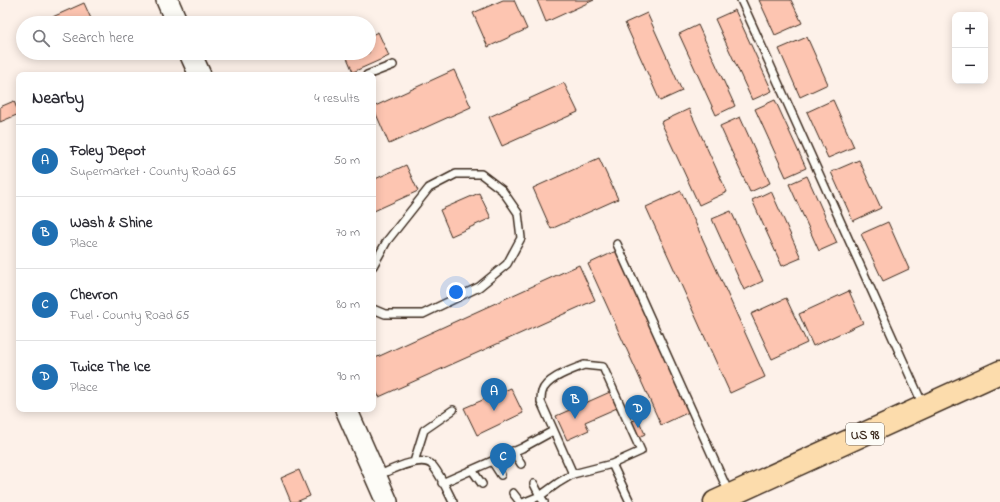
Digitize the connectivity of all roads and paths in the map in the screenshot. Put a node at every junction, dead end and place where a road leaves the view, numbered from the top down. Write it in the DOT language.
graph roads {
  1 [pos="167,0"];
  2 [pos="741,0"];
  3 [pos="174,16"];
  4 [pos="193,60"];
  5 [pos="393,65"];
  6 [pos="199,72"];
  7 [pos="375,72"];
  8 [pos="618,244"];
  9 [pos="376,261"];
  10 [pos="376,310"];
  11 [pos="1000,372"];
  12 [pos="924,407"];
  13 [pos="453,410"];
  14 [pos="347,412"];
  15 [pos="553,430"];
  16 [pos="514,451"];
  17 [pos="492,461"];
  18 [pos="414,462"];
  19 [pos="521,464"];
  20 [pos="612,464"];
  21 [pos="472,470"];
  22 [pos="573,474"];
  23 [pos="501,475"];
  24 [pos="376,476"];
  25 [pos="442,483"];
  26 [pos="482,484"];
  27 [pos="534,484"];
  28 [pos="513,493"];
  29 [pos="723,498"];
  30 [pos="542,499"];
  31 [pos="387,502"];
  32 [pos="453,502"];
  33 [pos="520,502"];
  34 [pos="526,502"];
  35 [pos="630,502"];
  1 -- 3 [label="street"];
  2 -- 12 [label="lane"];
  4 -- 6 [label="street"];
  5 -- 7 [label="lane"];
  8 -- 29 [label="lane"];
  9 -- 10 [label="lane"];
  11 -- 12 [label="main road, US 98"];
  12 -- 29 [label="main road, US 98"];
  13 -- 18 [label="lane"];
  14 -- 24 [label="street"];
  15 -- 16 [label="lane"];
  15 -- 20 [label="lane"];
  15 -- 22 [label="lane"];
  16 -- 17 [label="lane"];
  16 -- 19 [label="lane"];
  17 -- 21 [label="lane"];
  17 -- 23 [label="lane"];
  18 -- 24 [label="lane"];
  18 -- 25 [label="lane"];
  20 -- 22 [label="lane"];
  20 -- 35 [label="lane"];
  21 -- 25 [label="lane"];
  21 -- 26 [label="lane"];
  22 -- 30 [label="lane"];
  24 -- 31 [label="street"];
  25 -- 32 [label="lane"];
  27 -- 30 [label="lane"];
  28 -- 33 [label="lane"];
  30 -- 34 [label="lane"];
}
